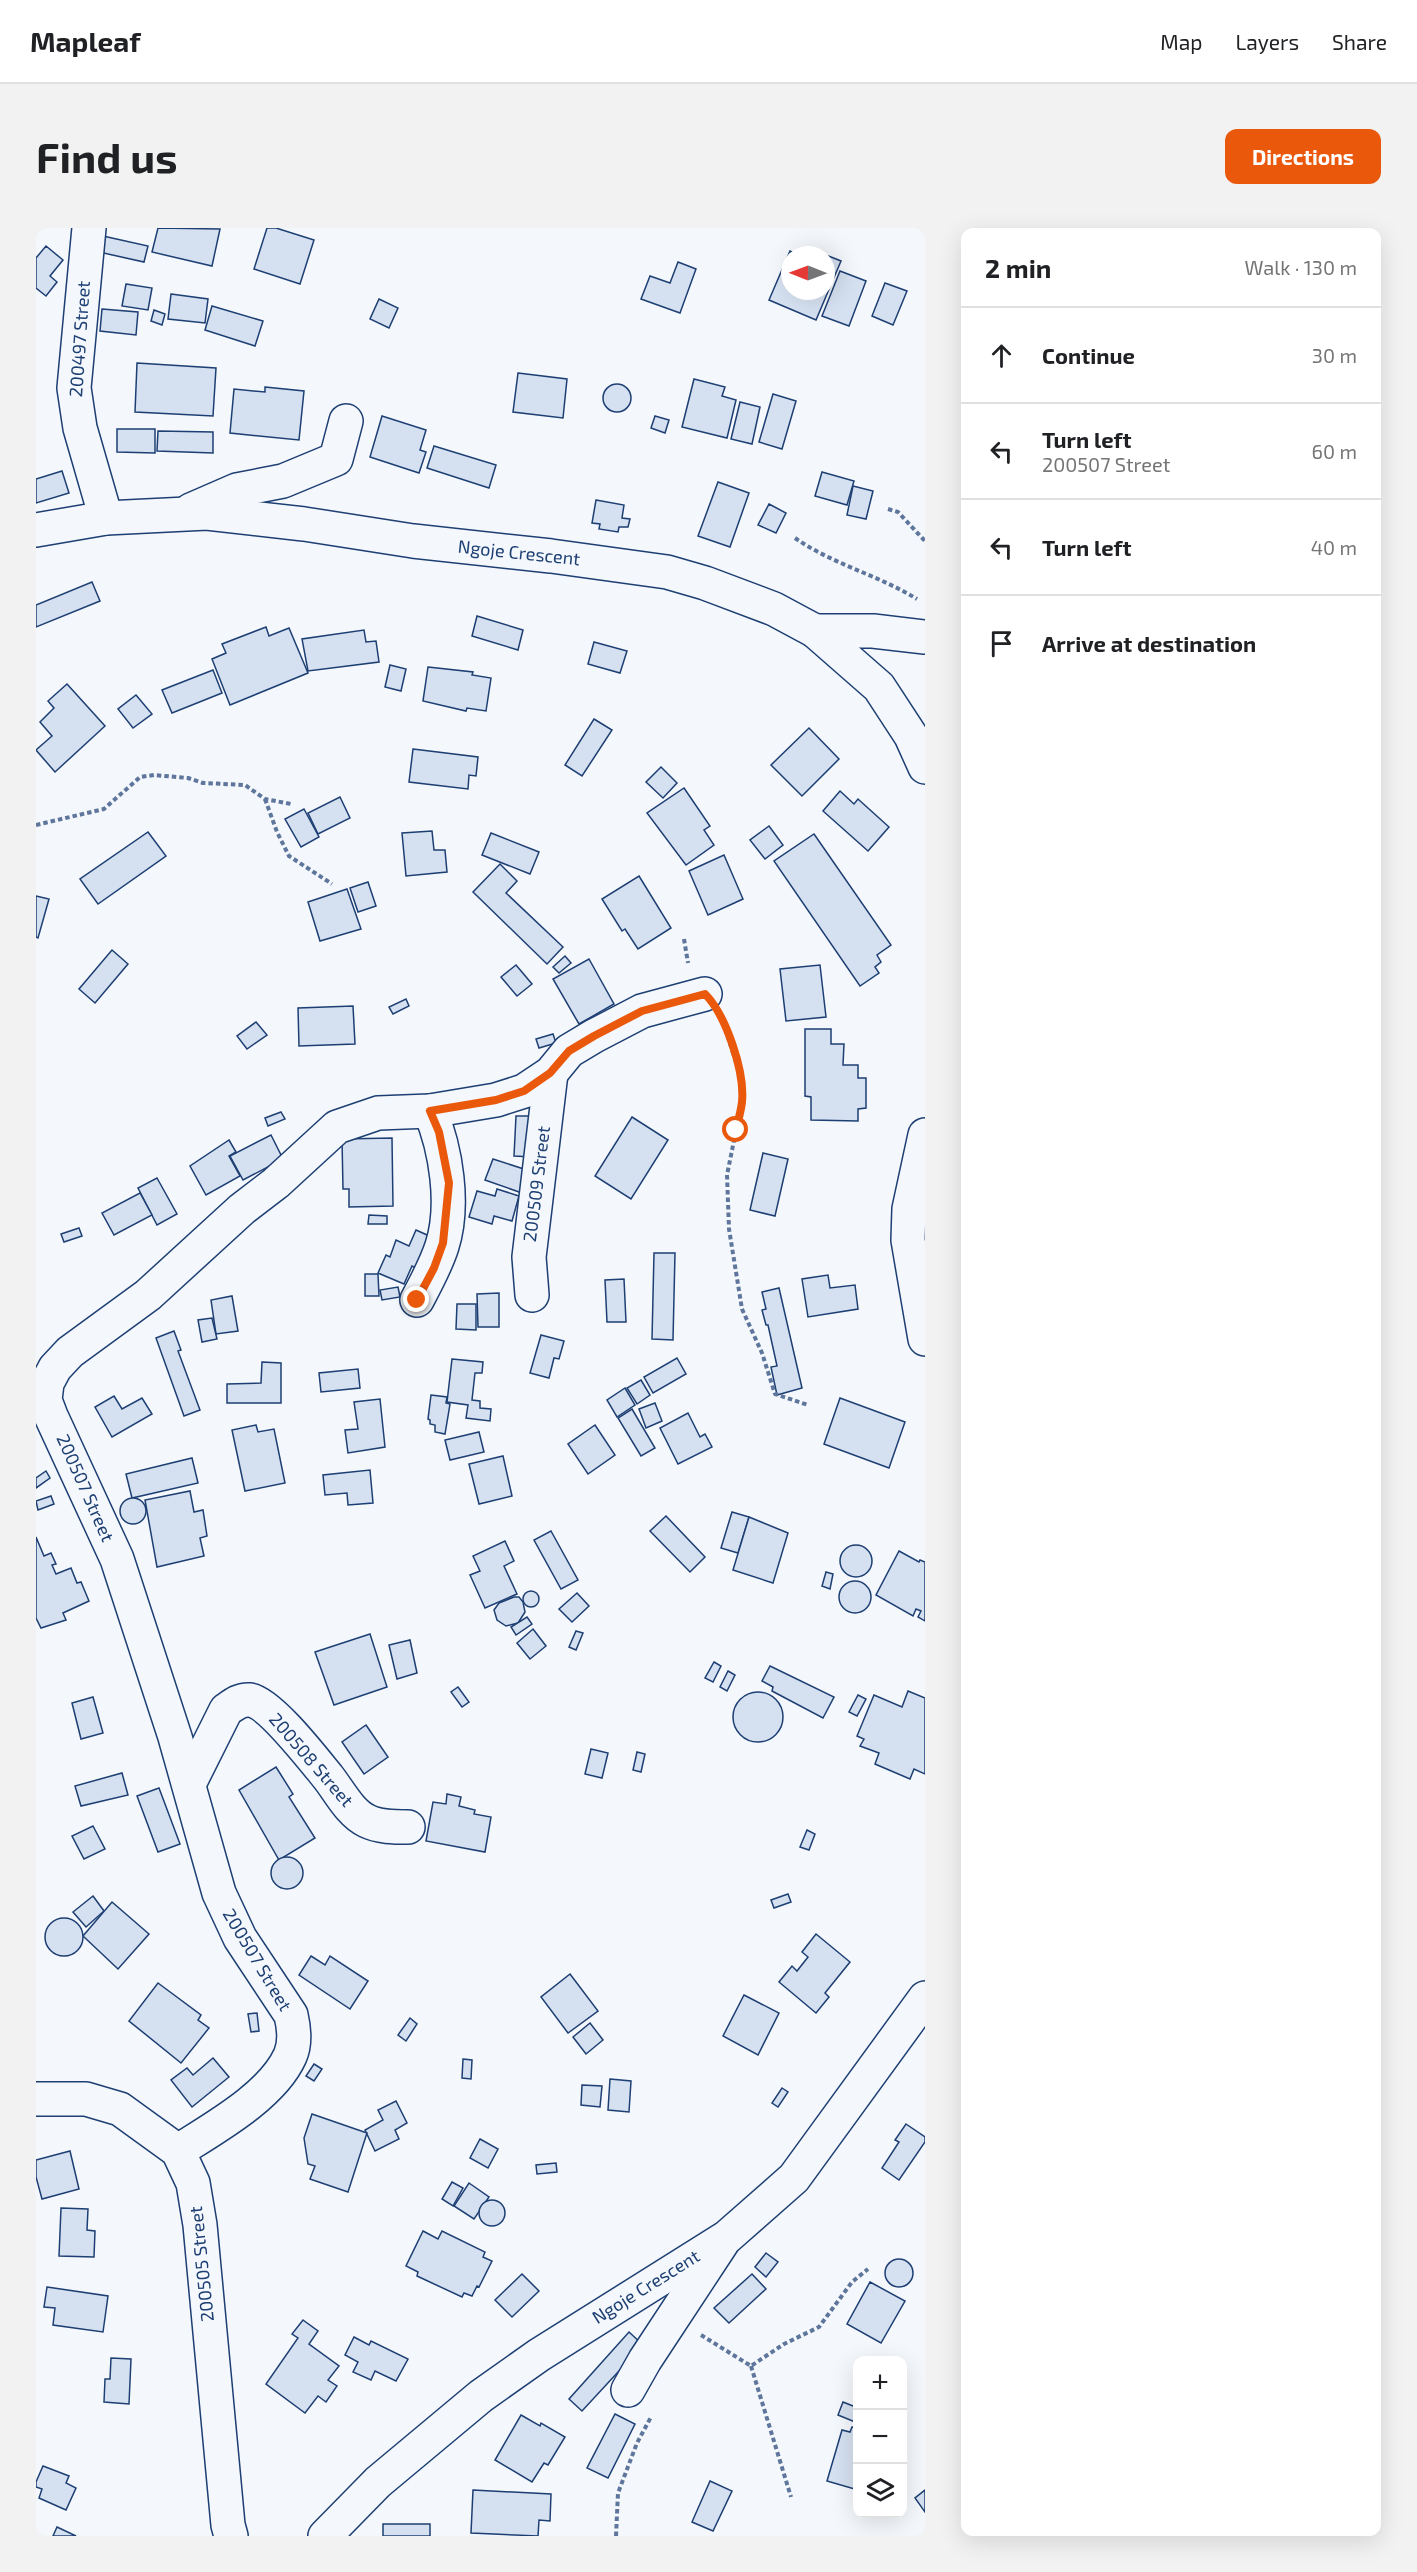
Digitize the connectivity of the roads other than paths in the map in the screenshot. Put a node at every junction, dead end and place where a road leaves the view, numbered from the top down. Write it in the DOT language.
graph roads {
  1 [pos="89,228"];
  2 [pos="346,421"];
  3 [pos="181,514"];
  4 [pos="106,518"];
  5 [pos="36,530"];
  6 [pos="815,631"];
  7 [pos="925,637"];
  8 [pos="925,767"];
  9 [pos="705,994"];
  10 [pos="550,1073"];
  11 [pos="430,1111"];
  12 [pos="925,1135"];
  13 [pos="532,1295"];
  14 [pos="417,1300"];
  15 [pos="925,1339"];
  16 [pos="189,1784"];
  17 [pos="408,1827"];
  18 [pos="925,1998"];
  19 [pos="36,2099"];
  20 [pos="178,2151"];
  21 [pos="727,2237"];
  22 [pos="628,2390"];
  23 [pos="231,2536"];
  24 [pos="325,2536"];
  1 -- 4 [label="street, 200497 Street"];
  2 -- 3 [label="street"];
  3 -- 4 [label="street, Ngoje Crescent"];
  3 -- 6 [label="street, Ngoje Crescent"];
  4 -- 5 [label="street, Ngoje Crescent"];
  6 -- 7 [label="street"];
  6 -- 8 [label="street, Ngoje Crescent"];
  9 -- 10 [label="street, 200507 Street"];
  10 -- 11 [label="street, 200507 Street"];
  10 -- 13 [label="street, 200509 Street"];
  11 -- 14 [label="street"];
  11 -- 16 [label="street, 200507 Street"];
  12 -- 15 [label="street"];
  16 -- 17 [label="street, 200508 Street"];
  16 -- 20 [label="street, 200507 Street"];
  18 -- 21 [label="street, Ngoje Crescent"];
  19 -- 20 [label="street, 200505 Street"];
  20 -- 23 [label="street, 200505 Street"];
  21 -- 22 [label="street"];
  21 -- 24 [label="street, Ngoje Crescent"];
}
